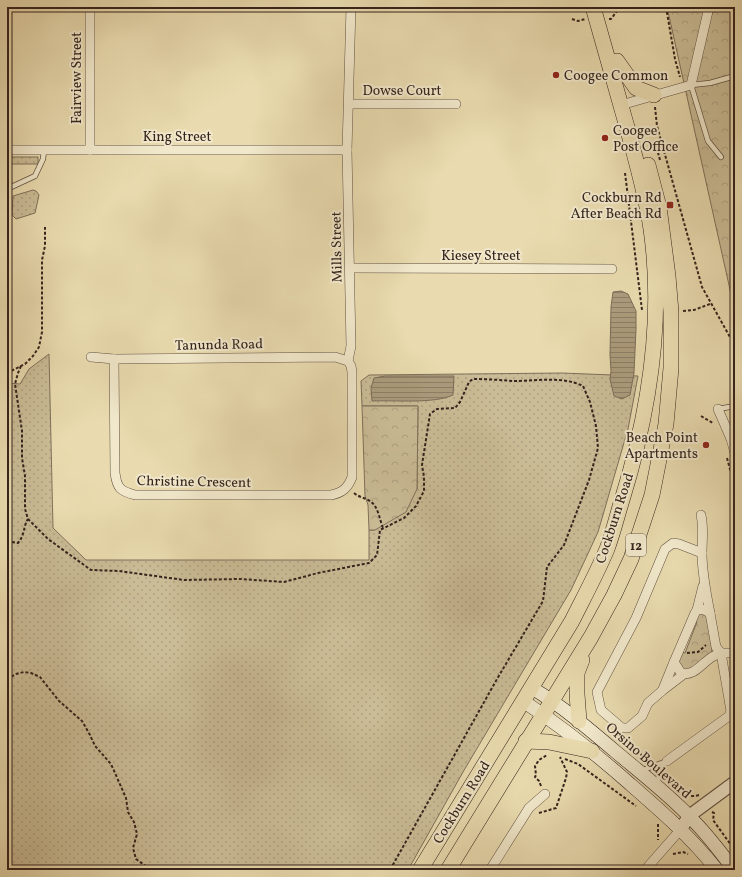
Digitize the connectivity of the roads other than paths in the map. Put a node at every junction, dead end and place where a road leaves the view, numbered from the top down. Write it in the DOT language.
graph roads {
  1 [pos="90,7"];
  2 [pos="350,7"];
  3 [pos="709,7"];
  4 [pos="590,13"];
  5 [pos="607,13"];
  6 [pos="617,61"];
  7 [pos="735,76"];
  8 [pos="691,85"];
  9 [pos="654,95"];
  10 [pos="625,103"];
  11 [pos="349,104"];
  12 [pos="456,104"];
  13 [pos="7,150"];
  14 [pos="44,150"];
  15 [pos="90,150"];
  16 [pos="348,150"];
  17 [pos="721,157"];
  18 [pos="7,188"];
  19 [pos="350,268"];
  20 [pos="612,269"];
  21 [pos="91,357"];
  22 [pos="114,359"];
  23 [pos="348,361"];
  24 [pos="735,406"];
  25 [pos="718,409"];
  26 [pos="730,454"];
  27 [pos="348,486"];
  28 [pos="701,515"];
  29 [pos="702,553"];
  30 [pos="704,584"];
  31 [pos="697,610"];
  32 [pos="710,613"];
  33 [pos="591,637"];
  34 [pos="721,653"];
  35 [pos="735,653"];
  36 [pos="674,662"];
  37 [pos="684,674"];
  38 [pos="532,688"];
  39 [pos="663,690"];
  40 [pos="552,700"];
  41 [pos="523,701"];
  42 [pos="543,714"];
  43 [pos="579,721"];
  44 [pos="526,741"];
  45 [pos="592,751"];
  46 [pos="667,761"];
  47 [pos="639,771"];
  48 [pos="735,782"];
  49 [pos="658,787"];
  50 [pos="545,794"];
  51 [pos="689,816"];
  52 [pos="681,829"];
  53 [pos="420,870"];
  54 [pos="448,870"];
  55 [pos="490,870"];
  56 [pos="645,870"];
  57 [pos="717,870"];
  58 [pos="734,870"];
  1 -- 15 [label="street, Fairview Street"];
  2 -- 11 [label="street, Mills Street"];
  3 -- 8 [label="street"];
  4 -- 10 [label="main road, Cockburn Road / 12"];
  5 -- 6 [label="main road, Cockburn Road / 12"];
  6 -- 9 [label="main road"];
  6 -- 10 [label="main road, Cockburn Road / 12"];
  7 -- 8 [label="lane"];
  8 -- 9 [label="street"];
  8 -- 17 [label="lane"];
  9 -- 10 [label="street"];
  10 -- 33 [label="main road, Cockburn Road / 12"];
  10 -- 38 [label="main road, Cockburn Road / 12"];
  11 -- 12 [label="street, Dowse Court"];
  11 -- 16 [label="street, Mills Street"];
  13 -- 14 [label="street, King Street"];
  14 -- 15 [label="street, King Street"];
  14 -- 18 [label="lane"];
  15 -- 16 [label="street, King Street"];
  16 -- 19 [label="street, Mills Street"];
  19 -- 20 [label="street, Kiesey Street"];
  19 -- 23 [label="street, Mills Street"];
  21 -- 22 [label="street, Tanunda Road"];
  22 -- 23 [label="street, Tanunda Road"];
  22 -- 27 [label="street, Christine Crescent"];
  23 -- 27 [label="street, Mills Street"];
  24 -- 25 [label="lane"];
  25 -- 26 [label="street"];
  28 -- 29 [label="street"];
  29 -- 30 [label="street"];
  29 -- 39 [label="street"];
  30 -- 31 [label="street"];
  30 -- 32 [label="street"];
  31 -- 32 [label="street"];
  31 -- 36 [label="street"];
  32 -- 34 [label="street"];
  33 -- 40 [label="main road, Cockburn Road / 12"];
  33 -- 43 [label="main road"];
  34 -- 35 [label="street"];
  34 -- 37 [label="street"];
  34 -- 46 [label="street"];
  36 -- 37 [label="street"];
  36 -- 39 [label="street"];
  37 -- 39 [label="street"];
  38 -- 40 [label="main road, Orsino Boulevard"];
  38 -- 41 [label="main road, Cockburn Road / 12"];
  40 -- 42 [label="main road, Cockburn Road / 12"];
  40 -- 43 [label="main road, Orsino Boulevard"];
  41 -- 42 [label="main road"];
  41 -- 53 [label="main road, Cockburn Road / 12"];
  42 -- 44 [label="main road, Cockburn Road / 12"];
  42 -- 45 [label="main road"];
  43 -- 47 [label="main road, Orsino Boulevard"];
  44 -- 45 [label="main road"];
  44 -- 54 [label="main road, Cockburn Road / 12"];
  45 -- 52 [label="main road"];
  46 -- 47 [label="lane"];
  46 -- 49 [label="lane"];
  47 -- 49 [label="main road, Orsino Boulevard"];
  48 -- 51 [label="street"];
  49 -- 51 [label="main road, Orsino Boulevard"];
  50 -- 55 [label="street"];
  51 -- 52 [label="street"];
  51 -- 58 [label="main road, Orsino Boulevard"];
  52 -- 56 [label="street"];
  52 -- 57 [label="main road"];
}
